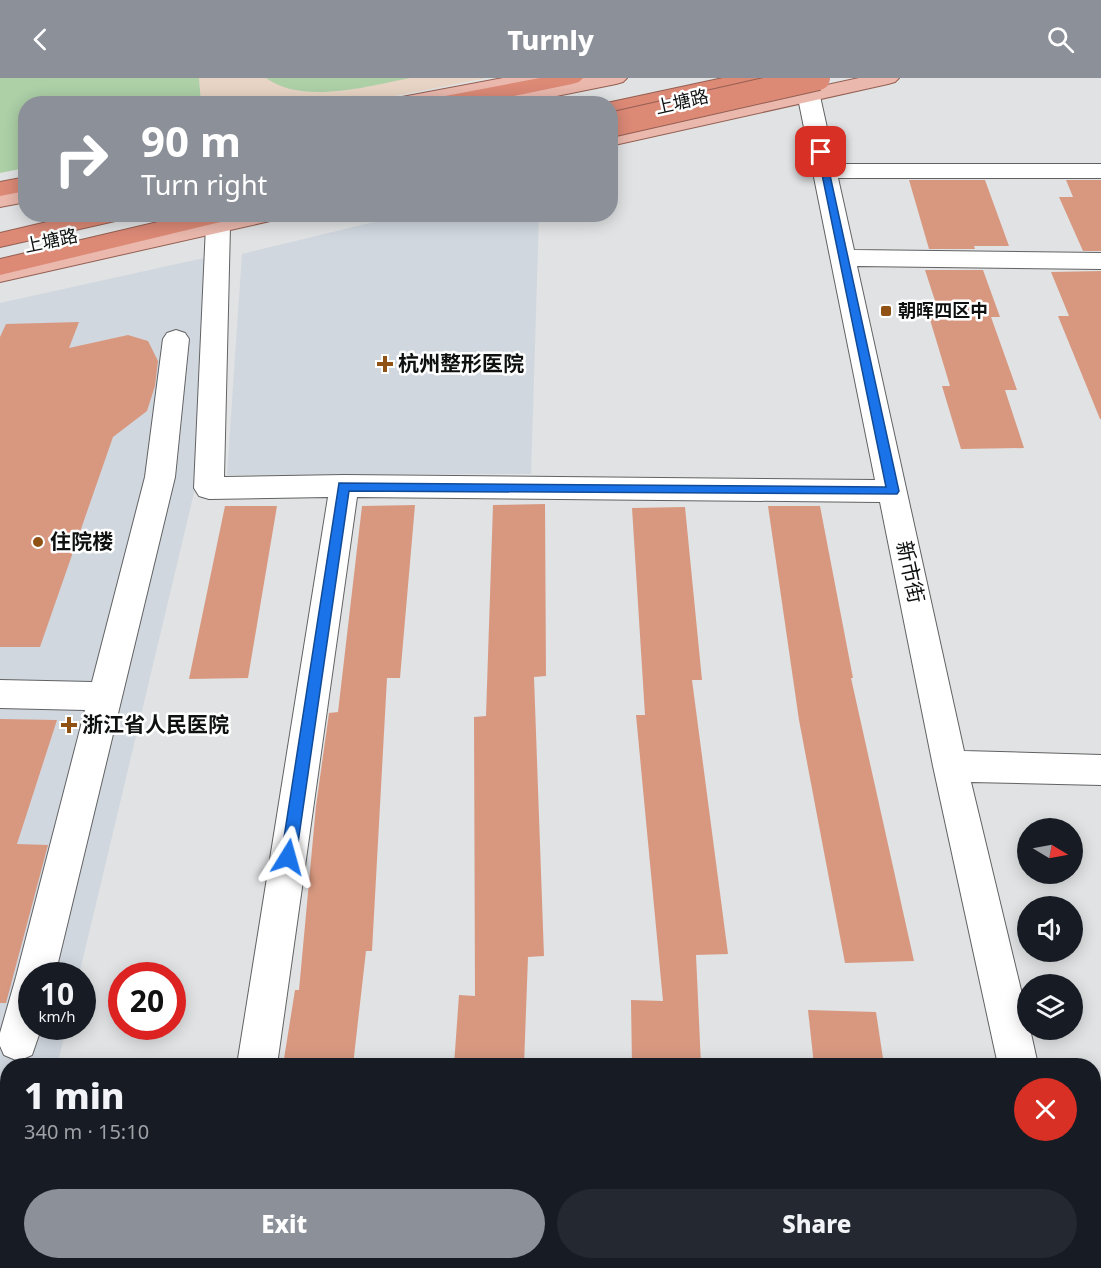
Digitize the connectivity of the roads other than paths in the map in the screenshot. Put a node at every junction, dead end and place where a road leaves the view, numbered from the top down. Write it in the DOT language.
graph roads {
  1 [pos="536,78"];
  2 [pos="572,78"];
  3 [pos="616,78"];
  4 [pos="662,78"];
  5 [pos="753,78"];
  6 [pos="888,78"];
  7 [pos="805,82"];
  8 [pos="443,96"];
  9 [pos="481,96"];
  10 [pos="525,96"];
  11 [pos="575,96"];
  12 [pos="618,106"];
  13 [pos="618,116"];
  14 [pos="618,123"];
  15 [pos="618,137"];
  16 [pos="825,171"];
  17 [pos="1101,171"];
  18 [pos="18,178"];
  19 [pos="0,181"];
  20 [pos="18,186"];
  21 [pos="0,189"];
  22 [pos="18,197"];
  23 [pos="0,200"];
  24 [pos="18,215"];
  25 [pos="0,219"];
  26 [pos="80,222"];
  27 [pos="137,222"];
  28 [pos="213,222"];
  29 [pos="214,222"];
  30 [pos="222,222"];
  31 [pos="0,240"];
  32 [pos="0,252"];
  33 [pos="843,258"];
  34 [pos="1101,261"];
  35 [pos="0,267"];
  36 [pos="0,274"];
  37 [pos="176,339"];
  38 [pos="344,486"];
  39 [pos="893,491"];
  40 [pos="0,694"];
  41 [pos="105,696"];
  42 [pos="950,766"];
  43 [pos="1101,770"];
  44 [pos="38,962"];
  45 [pos="258,1058"];
  46 [pos="1016,1058"];
  1 -- 8 [label="main road"];
  2 -- 9 [label="highway"];
  3 -- 10 [label="main road"];
  4 -- 11 [label="highway"];
  5 -- 12 [label="highway"];
  6 -- 7 [label="main road"];
  7 -- 13 [label="main road, 上塘路"];
  7 -- 14 [label="highway, bridge"];
  7 -- 15 [label="main road"];
  7 -- 16 [label="street, 新市街"];
  16 -- 17 [label="street"];
  16 -- 33 [label="street, 新市街"];
  18 -- 19 [label="main road"];
  20 -- 21 [label="highway"];
  22 -- 23 [label="main road"];
  24 -- 25 [label="highway"];
  26 -- 31 [label="highway"];
  27 -- 32 [label="main road, 上塘路"];
  28 -- 35 [label="highway"];
  29 -- 36 [label="main road"];
  30 -- 38 [label="street"];
  33 -- 34 [label="street"];
  33 -- 39 [label="street, 新市街"];
  37 -- 41 [label="street"];
  38 -- 39 [label="street"];
  38 -- 45 [label="street"];
  39 -- 42 [label="street, 新市街"];
  40 -- 41 [label="street"];
  41 -- 44 [label="street"];
  42 -- 43 [label="street"];
  42 -- 46 [label="street, 新市街"];
}
